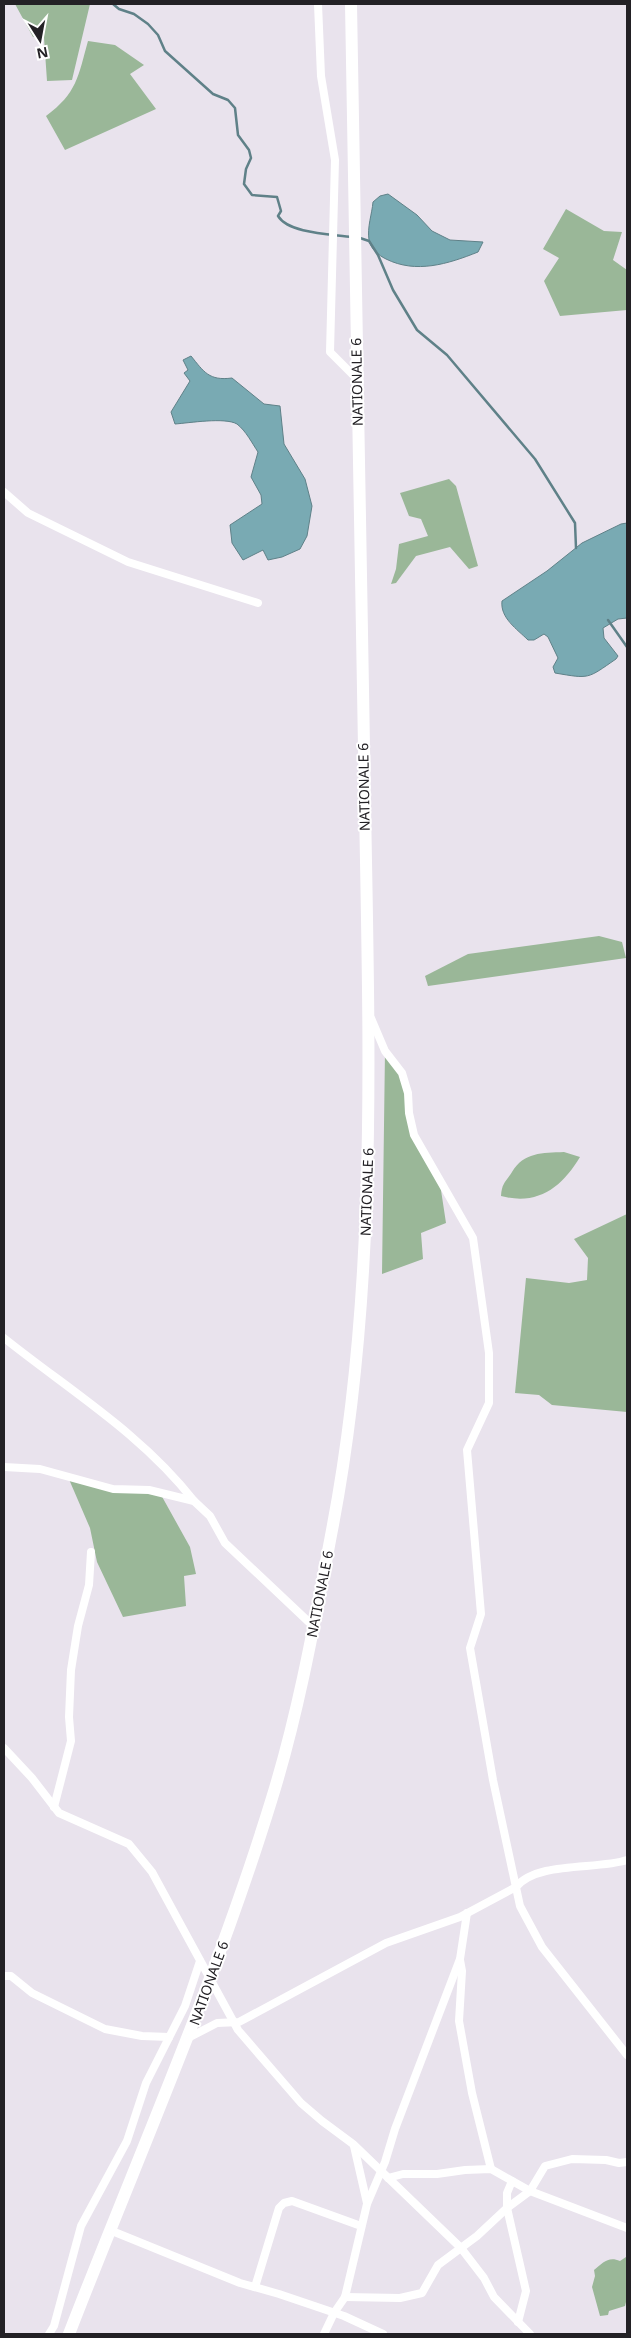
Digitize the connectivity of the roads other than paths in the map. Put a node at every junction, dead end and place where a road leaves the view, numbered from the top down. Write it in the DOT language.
graph roads {
  1 [pos="318,4"];
  2 [pos="351,4"];
  3 [pos="357,379"];
  4 [pos="4,492"];
  5 [pos="258,603"];
  6 [pos="368,1008"];
  7 [pos="4,1338"];
  8 [pos="4,1467"];
  9 [pos="194,1501"];
  10 [pos="91,1552"];
  11 [pos="313,1626"];
  12 [pos="4,1748"];
  13 [pos="54,1807"];
  14 [pos="627,1860"];
  15 [pos="516,1887"];
  16 [pos="467,1913"];
  17 [pos="460,1959"];
  18 [pos="200,1961"];
  19 [pos="4,1976"];
  20 [pos="210,1979"];
  21 [pos="235,2024"];
  22 [pos="168,2037"];
  23 [pos="188,2038"];
  24 [pos="627,2055"];
  25 [pos="354,2144"];
  26 [pos="627,2162"];
  27 [pos="491,2170"];
  28 [pos="382,2172"];
  29 [pos="388,2178"];
  30 [pos="512,2181"];
  31 [pos="530,2191"];
  32 [pos="367,2204"];
  33 [pos="507,2208"];
  34 [pos="361,2226"];
  35 [pos="627,2228"];
  36 [pos="112,2231"];
  37 [pos="461,2248"];
  38 [pos="255,2287"];
  39 [pos="345,2296"];
  40 [pos="334,2313"];
  41 [pos="518,2322"];
  42 [pos="49,2334"];
  43 [pos="69,2334"];
  44 [pos="324,2334"];
  45 [pos="383,2334"];
  46 [pos="530,2334"];
  1 -- 3 [label="street"];
  2 -- 3 [label="main road, NATIONALE 6"];
  3 -- 6 [label="main road, NATIONALE 6"];
  4 -- 5 [label="street"];
  6 -- 11 [label="main road, NATIONALE 6"];
  6 -- 15 [label="street"];
  7 -- 9 [label="street"];
  8 -- 9 [label="street"];
  9 -- 11 [label="street"];
  10 -- 13 [label="street"];
  11 -- 20 [label="main road, NATIONALE 6"];
  12 -- 13 [label="street"];
  13 -- 18 [label="street"];
  14 -- 15 [label="street"];
  15 -- 16 [label="street"];
  15 -- 24 [label="street"];
  16 -- 17 [label="street"];
  16 -- 21 [label="street"];
  17 -- 27 [label="street"];
  17 -- 28 [label="street"];
  18 -- 20 [label="street"];
  18 -- 22 [label="street"];
  19 -- 22 [label="street"];
  20 -- 21 [label="street"];
  20 -- 23 [label="main road, NATIONALE 6"];
  21 -- 23 [label="street"];
  21 -- 25 [label="street"];
  22 -- 42 [label="street"];
  23 -- 36 [label="main road, NATIONALE 6"];
  25 -- 28 [label="street"];
  25 -- 32 [label="street"];
  26 -- 31 [label="street"];
  27 -- 29 [label="street"];
  27 -- 30 [label="street"];
  28 -- 29 [label="street"];
  28 -- 32 [label="street"];
  29 -- 37 [label="street"];
  30 -- 31 [label="street"];
  30 -- 33 [label="street"];
  31 -- 33 [label="street"];
  31 -- 35 [label="street"];
  32 -- 34 [label="street"];
  33 -- 37 [label="street"];
  33 -- 41 [label="street"];
  34 -- 38 [label="street"];
  34 -- 39 [label="street"];
  36 -- 38 [label="street"];
  36 -- 43 [label="main road, NATIONALE 6"];
  37 -- 39 [label="street"];
  37 -- 41 [label="street"];
  38 -- 40 [label="street"];
  39 -- 40 [label="street"];
  40 -- 44 [label="street"];
  40 -- 45 [label="street"];
  41 -- 46 [label="street"];
}
